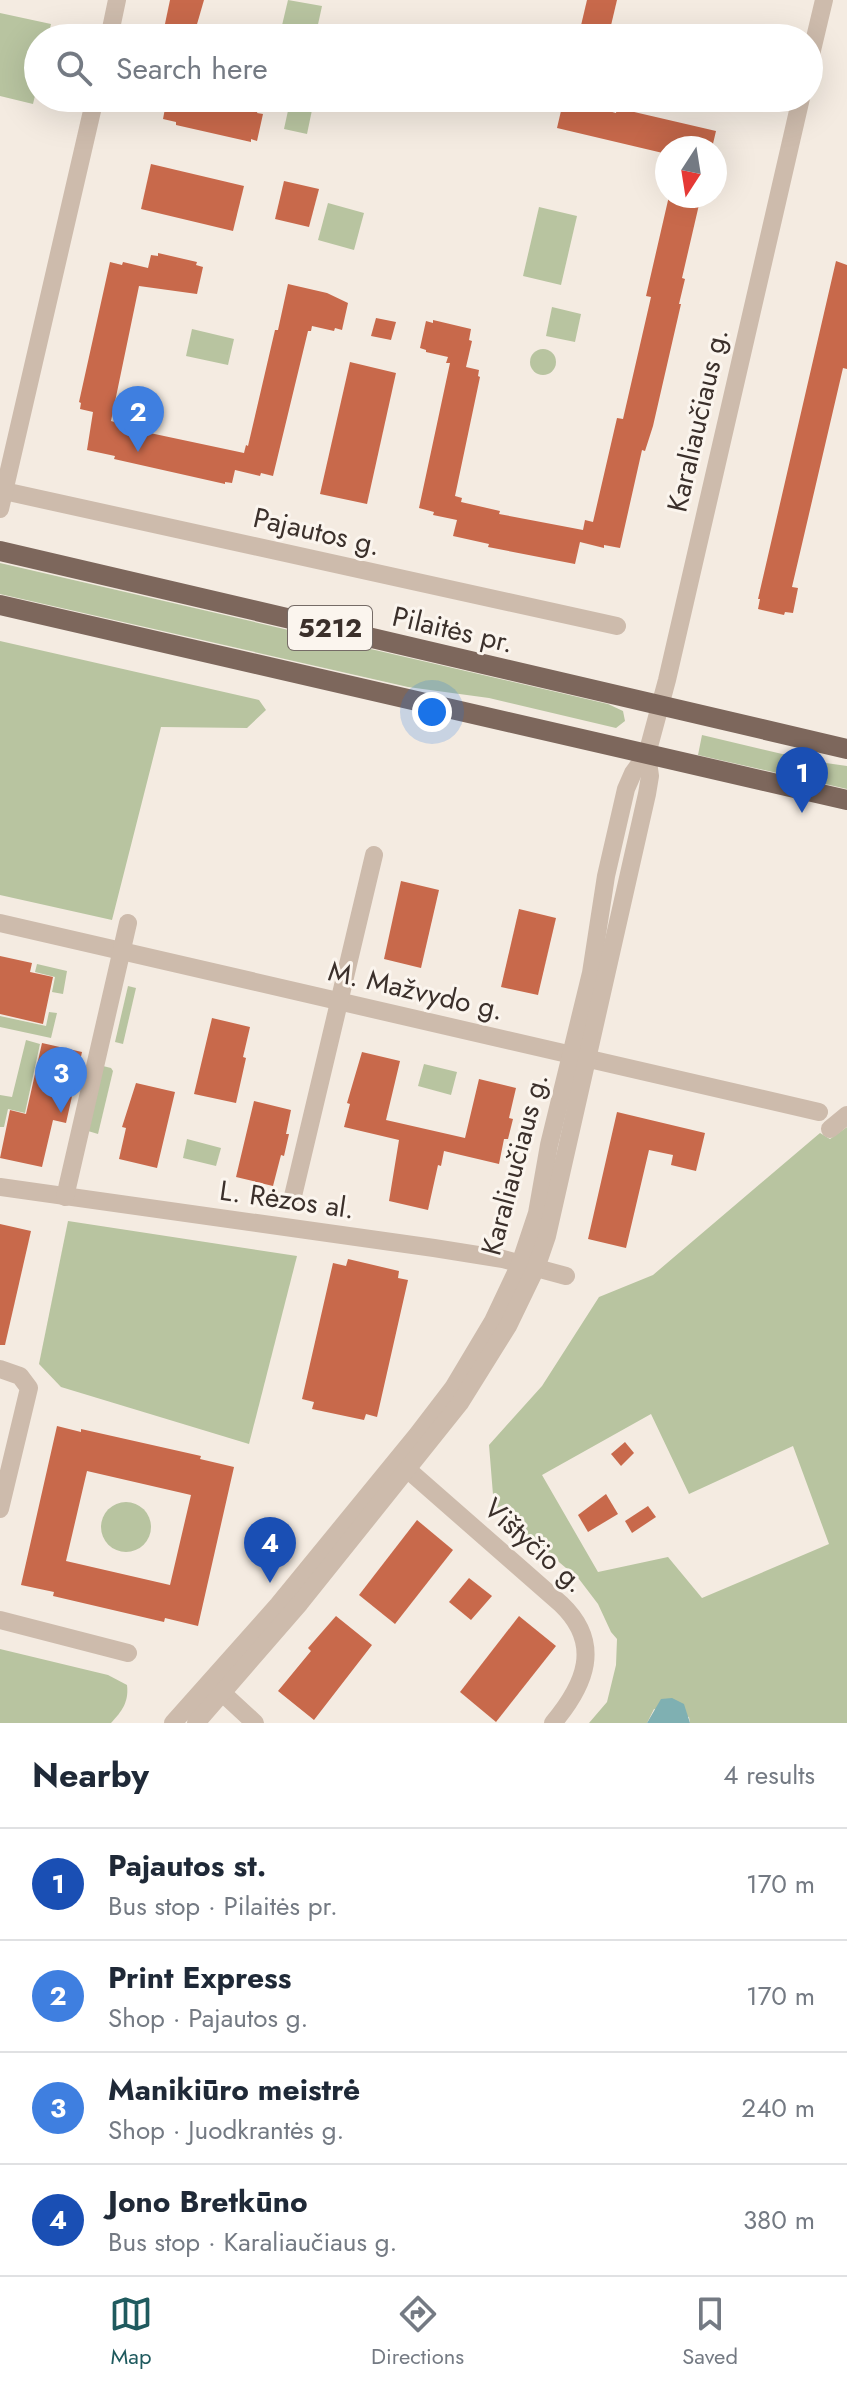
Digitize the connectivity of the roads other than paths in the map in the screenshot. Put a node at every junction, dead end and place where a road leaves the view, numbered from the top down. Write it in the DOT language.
graph roads {
  1 [pos="117,0"];
  2 [pos="824,0"];
  3 [pos="112,24"];
  4 [pos="818,24"];
  5 [pos="92,112"];
  6 [pos="798,112"];
  7 [pos="2,500"];
  8 [pos="0,551"];
  9 [pos="0,605"];
  10 [pos="617,626"];
  11 [pos="660,706"];
  12 [pos="847,749"];
  13 [pos="647,754"];
  14 [pos="847,800"];
  15 [pos="374,855"];
  16 [pos="0,923"];
  17 [pos="128,923"];
  18 [pos="122,951"];
  19 [pos="339,1001"];
  20 [pos="580,1057"];
  21 [pos="819,1112"];
  22 [pos="847,1115"];
  23 [pos="830,1129"];
  24 [pos="0,1187"];
  25 [pos="293,1196"];
  26 [pos="65,1197"];
  27 [pos="528,1266"];
  28 [pos="566,1276"];
  29 [pos="0,1369"];
  30 [pos="407,1469"];
  31 [pos="0,1509"];
  32 [pos="0,1620"];
  33 [pos="128,1653"];
  34 [pos="217,1688"];
  35 [pos="173,1723"];
  36 [pos="196,1723"];
  37 [pos="255,1723"];
  38 [pos="553,1723"];
  1 -- 3 [label="street"];
  2 -- 4 [label="street"];
  5 -- 7 [label="street"];
  6 -- 11 [label="street, Karaliaučiaus g."];
  7 -- 10 [label="street, Pajautos g."];
  8 -- 11 [label="main road, Pilaitės pr. / 5212"];
  9 -- 13 [label="main road, 5212"];
  11 -- 12 [label="main road, Pilaitės pr. / 5212"];
  11 -- 13 [label="street, Karaliaučiaus g."];
  13 -- 14 [label="main road, 5212"];
  13 -- 20 [label="street, Karaliaučiaus g."];
  15 -- 19 [label="street"];
  16 -- 18 [label="street, M. Mažvydo g."];
  17 -- 18 [label="street"];
  18 -- 19 [label="street, M. Mažvydo g."];
  18 -- 26 [label="street"];
  19 -- 20 [label="street, M. Mažvydo g."];
  19 -- 25 [label="street"];
  20 -- 21 [label="street, M. Mažvydo g."];
  20 -- 27 [label="street, Karaliaučiaus g."];
  22 -- 23 [label="street"];
  24 -- 26 [label="street, L. Rėzos al."];
  26 -- 27 [label="street, L. Rėzos al."];
  27 -- 28 [label="street, L. Rėzos al."];
  27 -- 30 [label="street, Karaliaučiaus g."];
  27 -- 34 [label="street, Karaliaučiaus g."];
  29 -- 31 [label="street"];
  30 -- 34 [label="street, Karaliaučiaus g."];
  30 -- 38 [label="street, Vištyčio g."];
  32 -- 33 [label="street"];
  34 -- 35 [label="street, Karaliaučiaus g."];
  34 -- 36 [label="street, Karaliaučiaus g."];
  34 -- 37 [label="street"];
}
